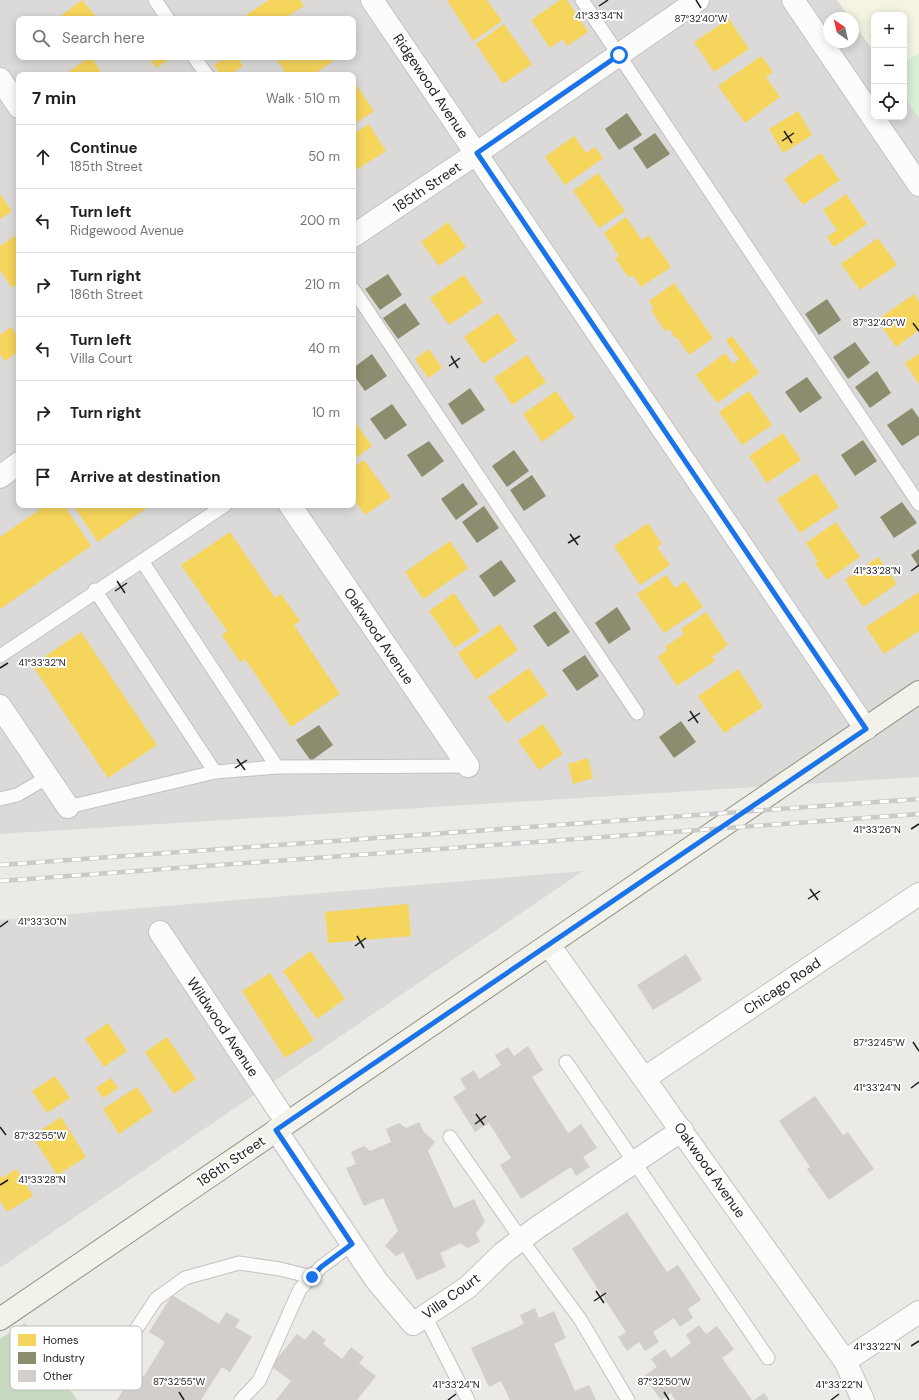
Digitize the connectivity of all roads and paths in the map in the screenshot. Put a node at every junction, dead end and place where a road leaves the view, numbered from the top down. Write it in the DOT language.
graph roads {
  1 [pos="155,0"];
  2 [pos="372,0"];
  3 [pos="582,0"];
  4 [pos="698,0"];
  5 [pos="793,0"];
  6 [pos="166,16"];
  7 [pos="619,55"];
  8 [pos="196,60"];
  9 [pos="205,72"];
  10 [pos="0,79"];
  11 [pos="16,102"];
  12 [pos="477,153"];
  13 [pos="919,185"];
  14 [pos="356,234"];
  15 [pos="356,293"];
  16 [pos="16,465"];
  17 [pos="0,477"];
  18 [pos="919,504"];
  19 [pos="222,508"];
  20 [pos="292,508"];
  21 [pos="142,561"];
  22 [pos="96,590"];
  23 [pos="0,656"];
  24 [pos="919,692"];
  25 [pos="0,706"];
  26 [pos="637,713"];
  27 [pos="866,729"];
  28 [pos="468,766"];
  29 [pos="277,768"];
  30 [pos="215,772"];
  31 [pos="48,777"];
  32 [pos="0,798"];
  33 [pos="68,807"];
  34 [pos="919,894"];
  35 [pos="160,932"];
  36 [pos="549,945"];
  37 [pos="566,1062"];
  38 [pos="645,1078"];
  39 [pos="282,1126"];
  40 [pos="682,1130"];
  41 [pos="450,1137"];
  42 [pos="635,1162"];
  43 [pos="521,1239"];
  44 [pos="352,1244"];
  45 [pos="312,1277"];
  46 [pos="919,1312"];
  47 [pos="425,1316"];
  48 [pos="0,1319"];
  49 [pos="138,1326"];
  50 [pos="768,1358"];
  51 [pos="845,1361"];
  52 [pos="241,1400"];
  53 [pos="468,1400"];
  54 [pos="628,1400"];
  55 [pos="863,1400"];
  1 -- 6 [label="lane"];
  2 -- 12 [label="street, Ridgewood Avenue"];
  3 -- 7 [label="lane"];
  4 -- 7 [label="street, 185th Street"];
  5 -- 13 [label="street"];
  7 -- 12 [label="street, 185th Street"];
  7 -- 18 [label="lane"];
  8 -- 9 [label="lane"];
  10 -- 11 [label="street"];
  12 -- 14 [label="street, 185th Street"];
  12 -- 27 [label="street, Ridgewood Avenue"];
  15 -- 26 [label="lane"];
  16 -- 17 [label="street"];
  19 -- 21 [label="lane"];
  20 -- 28 [label="street, Oakwood Avenue"];
  21 -- 22 [label="lane"];
  21 -- 29 [label="lane"];
  22 -- 23 [label="lane"];
  22 -- 30 [label="lane"];
  24 -- 27 [label="street, 186th Street"];
  25 -- 31 [label="street"];
  27 -- 36 [label="street, 186th Street"];
  28 -- 29 [label="lane"];
  29 -- 30 [label="lane"];
  30 -- 33 [label="lane"];
  31 -- 32 [label="lane"];
  31 -- 33 [label="street"];
  34 -- 38 [label="street, Chicago Road"];
  35 -- 39 [label="street, Wildwood Avenue"];
  36 -- 38 [label="street, Oakwood Avenue"];
  36 -- 39 [label="street, 186th Street"];
  37 -- 42 [label="lane"];
  38 -- 40 [label="street, Oakwood Avenue"];
  39 -- 44 [label="street, Villa Court"];
  39 -- 48 [label="street, 186th Street"];
  40 -- 42 [label="street, Villa Court"];
  40 -- 51 [label="street, Oakwood Avenue"];
  41 -- 43 [label="lane"];
  42 -- 43 [label="street, Villa Court"];
  42 -- 50 [label="lane"];
  43 -- 47 [label="street, Villa Court"];
  43 -- 54 [label="lane"];
  44 -- 45 [label="lane"];
  44 -- 47 [label="street, Villa Court"];
  45 -- 49 [label="lane"];
  45 -- 52 [label="lane"];
  46 -- 51 [label="street"];
  47 -- 53 [label="lane"];
  51 -- 55 [label="street, Oakwood Avenue"];
}
